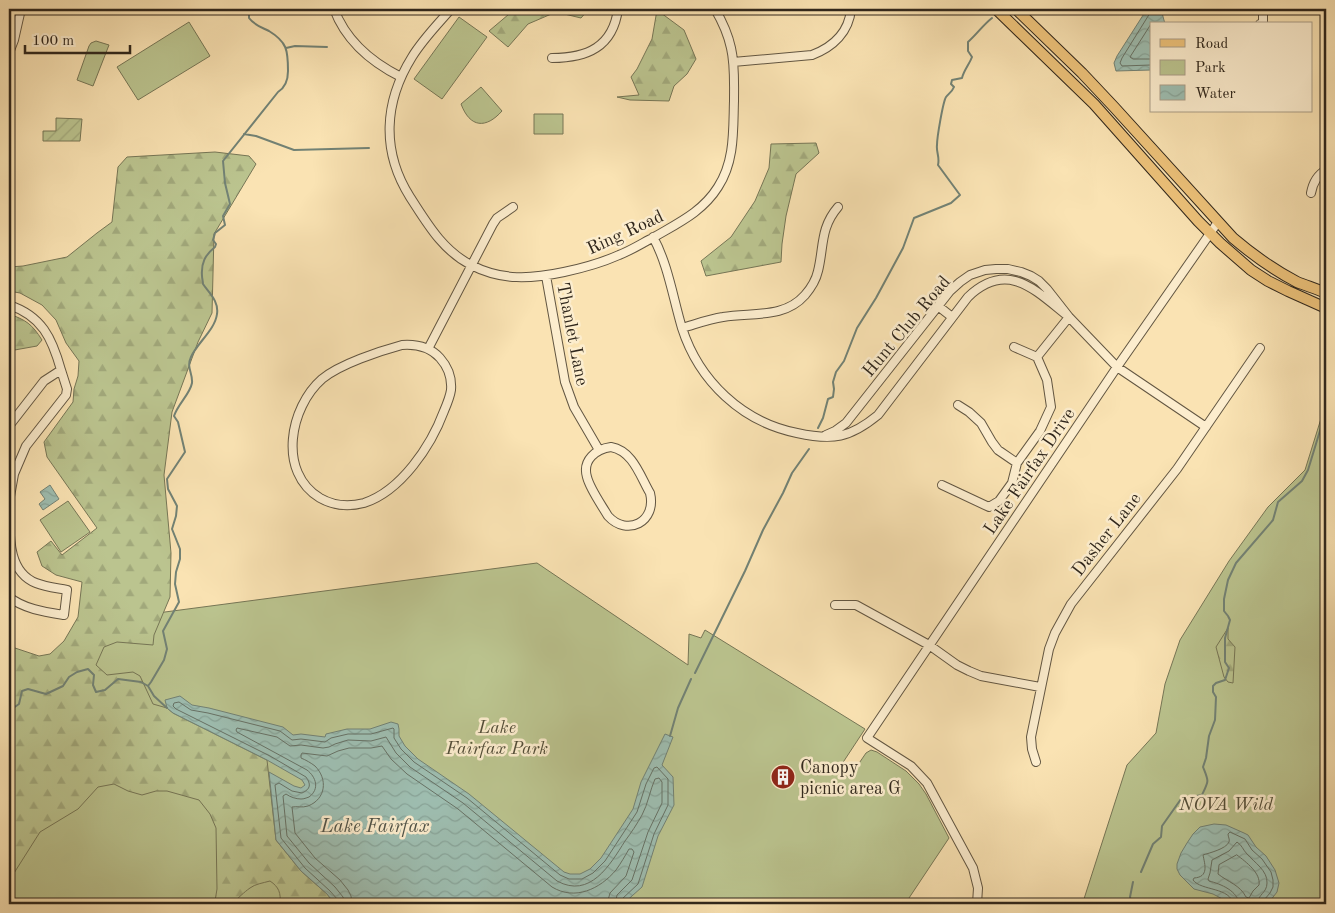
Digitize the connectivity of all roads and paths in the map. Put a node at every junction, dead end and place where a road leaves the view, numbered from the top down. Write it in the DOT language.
graph roads {
  1 [pos="21,9"];
  2 [pos="334,9"];
  3 [pos="451,9"];
  4 [pos="618,9"];
  5 [pos="715,9"];
  6 [pos="851,9"];
  7 [pos="996,9"];
  8 [pos="1016,9"];
  9 [pos="1263,9"];
  10 [pos="1263,22"];
  11 [pos="9,53"];
  12 [pos="552,58"];
  13 [pos="733,62"];
  14 [pos="401,77"];
  15 [pos="1326,170"];
  16 [pos="1311,193"];
  17 [pos="513,207"];
  18 [pos="838,207"];
  19 [pos="1218,222"];
  20 [pos="1210,233"];
  21 [pos="653,237"];
  22 [pos="472,265"];
  23 [pos="546,276"];
  24 [pos="1326,293"];
  25 [pos="9,304"];
  26 [pos="938,306"];
  27 [pos="1326,308"];
  28 [pos="952,317"];
  29 [pos="1069,317"];
  30 [pos="682,328"];
  31 [pos="1014,347"];
  32 [pos="1260,348"];
  33 [pos="428,349"];
  34 [pos="1037,357"];
  35 [pos="1117,368"];
  36 [pos="61,370"];
  37 [pos="958,405"];
  38 [pos="9,426"];
  39 [pos="1206,427"];
  40 [pos="823,436"];
  41 [pos="599,450"];
  42 [pos="1017,463"];
  43 [pos="942,485"];
  44 [pos="9,504"];
  45 [pos="9,597"];
  46 [pos="835,605"];
  47 [pos="929,645"];
  48 [pos="1040,687"];
  49 [pos="1036,762"];
  50 [pos="977,904"];
  1 -- 11 [label="street"];
  2 -- 14 [label="street"];
  3 -- 14 [label="street, Ring Road"];
  4 -- 12 [label="street"];
  5 -- 13 [label="street, Ring Road"];
  6 -- 13 [label="street"];
  7 -- 20 [label="main road"];
  8 -- 19 [label="main road"];
  9 -- 10 [label="street"];
  13 -- 21 [label="street, Ring Road"];
  14 -- 22 [label="street, Ring Road"];
  15 -- 16 [label="street"];
  17 -- 22 [label="street"];
  18 -- 30 [label="street"];
  19 -- 20 [label="street, Lake Fairfax Drive"];
  19 -- 24 [label="main road"];
  20 -- 27 [label="main road"];
  20 -- 35 [label="street, Lake Fairfax Drive"];
  21 -- 23 [label="street, Ring Road"];
  21 -- 30 [label="street, Hunt Club Road"];
  22 -- 23 [label="street, Ring Road"];
  22 -- 33 [label="street"];
  23 -- 41 [label="street, Thanlet Lane"];
  25 -- 36 [label="street"];
  26 -- 28 [label="street"];
  26 -- 29 [label="street, Hunt Club Road"];
  26 -- 40 [label="street, Hunt Club Road"];
  28 -- 29 [label="street, Hunt Club Road"];
  28 -- 40 [label="street, Hunt Club Road"];
  29 -- 34 [label="street"];
  29 -- 35 [label="street, Hunt Club Road"];
  30 -- 40 [label="street, Hunt Club Road"];
  31 -- 34 [label="street"];
  32 -- 39 [label="street, Dasher Lane"];
  33 -- 33 [label="street"];
  34 -- 42 [label="street"];
  35 -- 39 [label="street, Hunt Club Road"];
  35 -- 47 [label="street, Lake Fairfax Drive"];
  36 -- 38 [label="street"];
  36 -- 44 [label="street"];
  37 -- 42 [label="street"];
  39 -- 48 [label="street, Dasher Lane"];
  41 -- 41 [label="street"];
  42 -- 43 [label="street"];
  44 -- 45 [label="street"];
  46 -- 47 [label="street"];
  47 -- 48 [label="street"];
  47 -- 50 [label="street, Lake Fairfax Drive"];
  48 -- 49 [label="street, Dasher Lane"];
}
